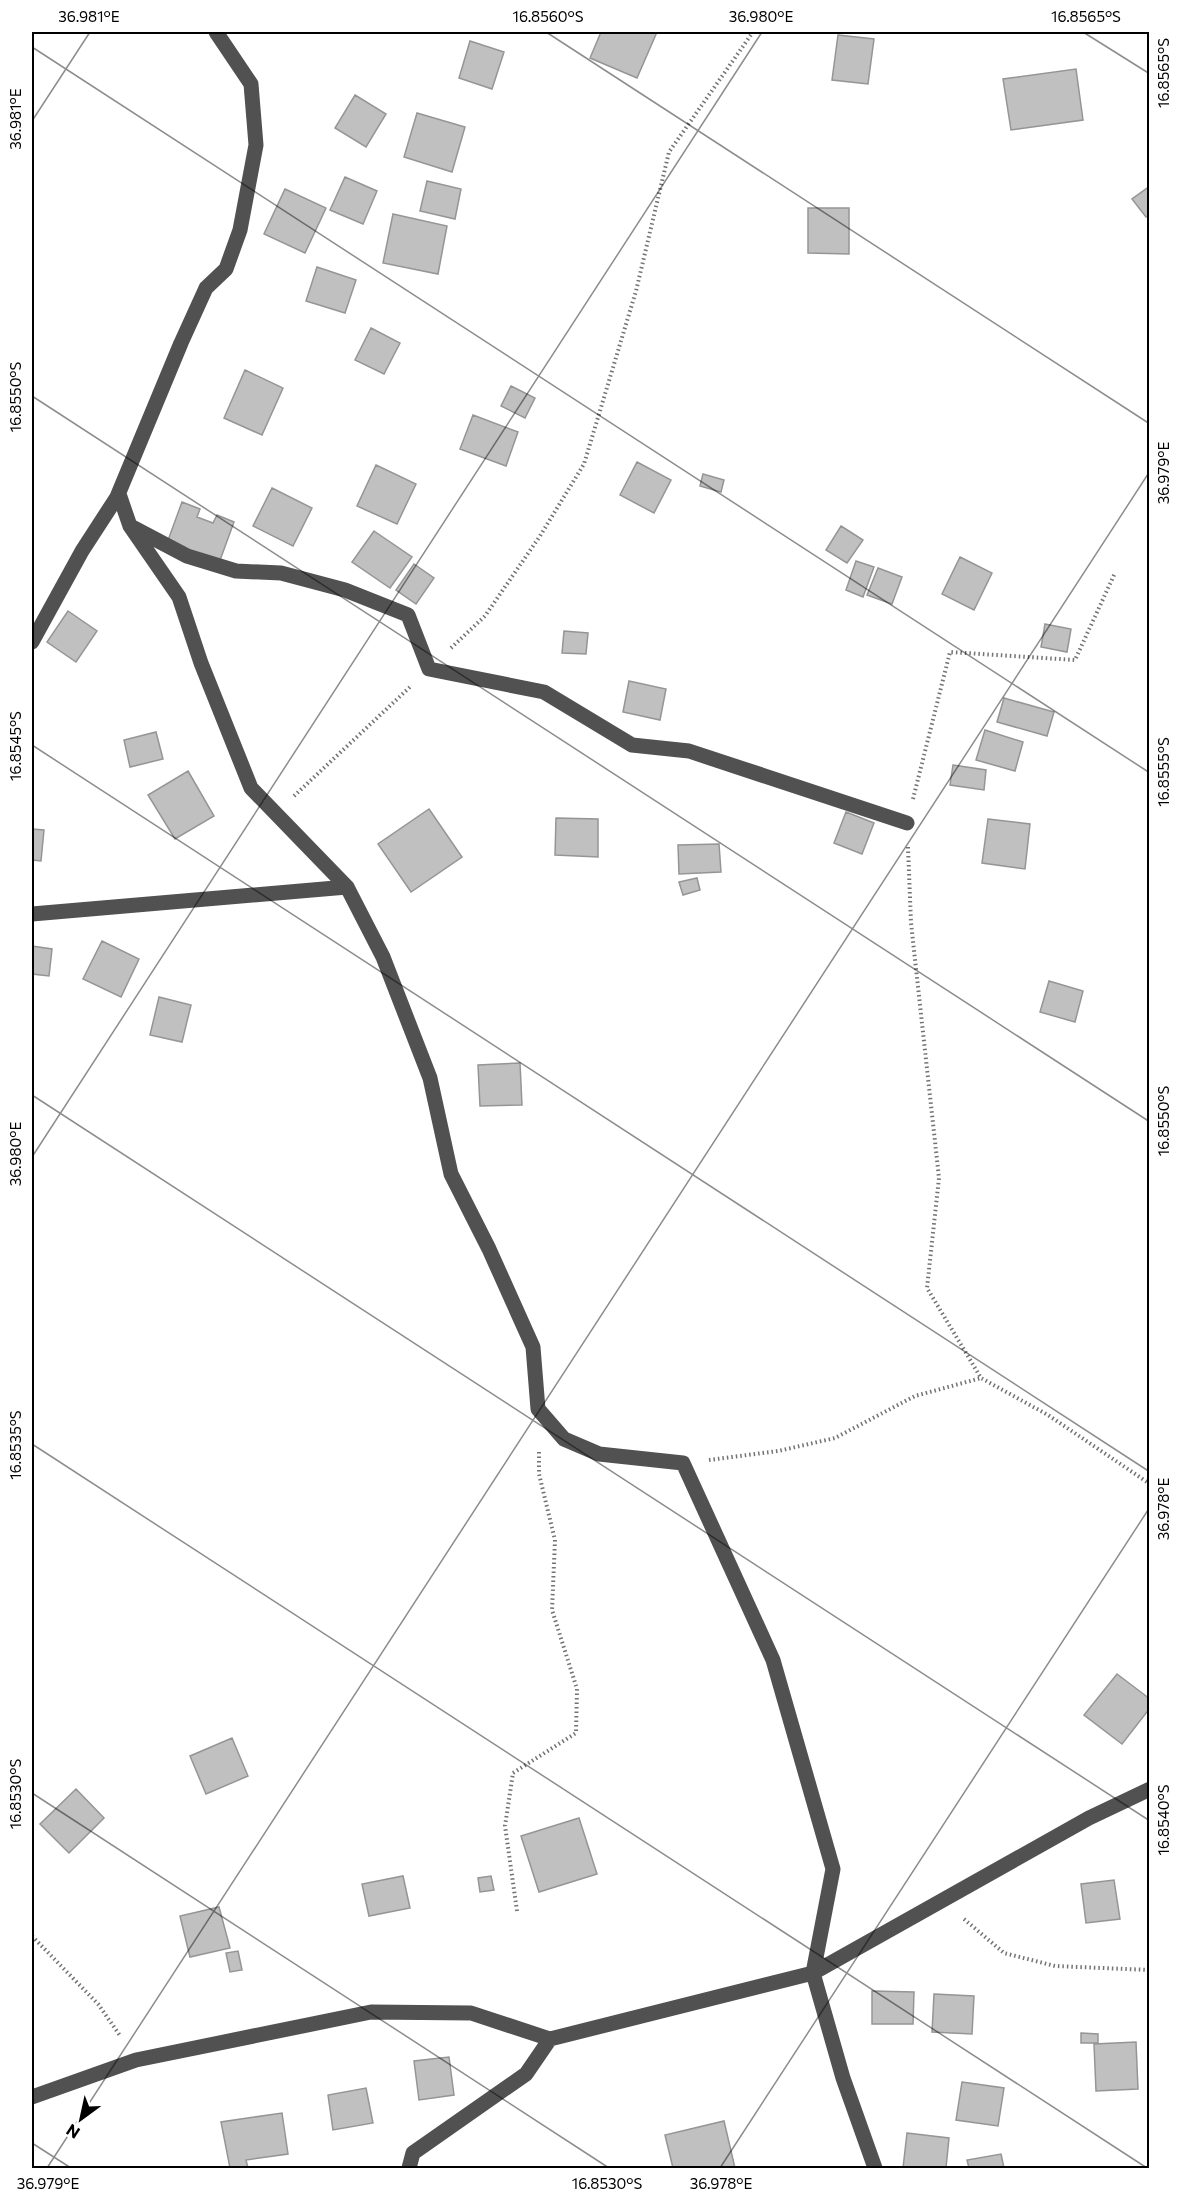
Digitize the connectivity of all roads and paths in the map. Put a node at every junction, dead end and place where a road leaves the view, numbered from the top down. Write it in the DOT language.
graph roads {
  1 [pos="216,32"];
  2 [pos="753,32"];
  3 [pos="119,494"];
  4 [pos="130,526"];
  5 [pos="1115,573"];
  6 [pos="32,642"];
  7 [pos="429,669"];
  8 [pos="276,813"];
  9 [pos="907,823"];
  10 [pos="347,887"];
  11 [pos="32,914"];
  12 [pos="981,1378"];
  13 [pos="538,1409"];
  14 [pos="683,1464"];
  15 [pos="1149,1484"];
  16 [pos="1149,1789"];
  17 [pos="942,1900"];
  18 [pos="517,1911"];
  19 [pos="32,1936"];
  20 [pos="1149,1970"];
  21 [pos="813,1973"];
  22 [pos="550,2039"];
  23 [pos="136,2060"];
  24 [pos="32,2097"];
  25 [pos="409,2169"];
  26 [pos="875,2169"];
  1 -- 3 [label="street"];
  2 -- 7 [label="path"];
  3 -- 4 [label="street"];
  3 -- 6 [label="street"];
  4 -- 7 [label="street"];
  4 -- 8 [label="street"];
  5 -- 9 [label="path"];
  7 -- 8 [label="path"];
  7 -- 9 [label="street"];
  8 -- 10 [label="street"];
  9 -- 12 [label="path"];
  10 -- 11 [label="street"];
  10 -- 13 [label="street"];
  12 -- 14 [label="path"];
  12 -- 15 [label="path"];
  13 -- 14 [label="street"];
  13 -- 18 [label="path"];
  14 -- 21 [label="street"];
  16 -- 17 [label="street"];
  17 -- 20 [label="path"];
  17 -- 21 [label="street"];
  19 -- 23 [label="path"];
  21 -- 22 [label="street"];
  21 -- 26 [label="street"];
  22 -- 23 [label="street"];
  22 -- 25 [label="street"];
  23 -- 24 [label="street"];
}
